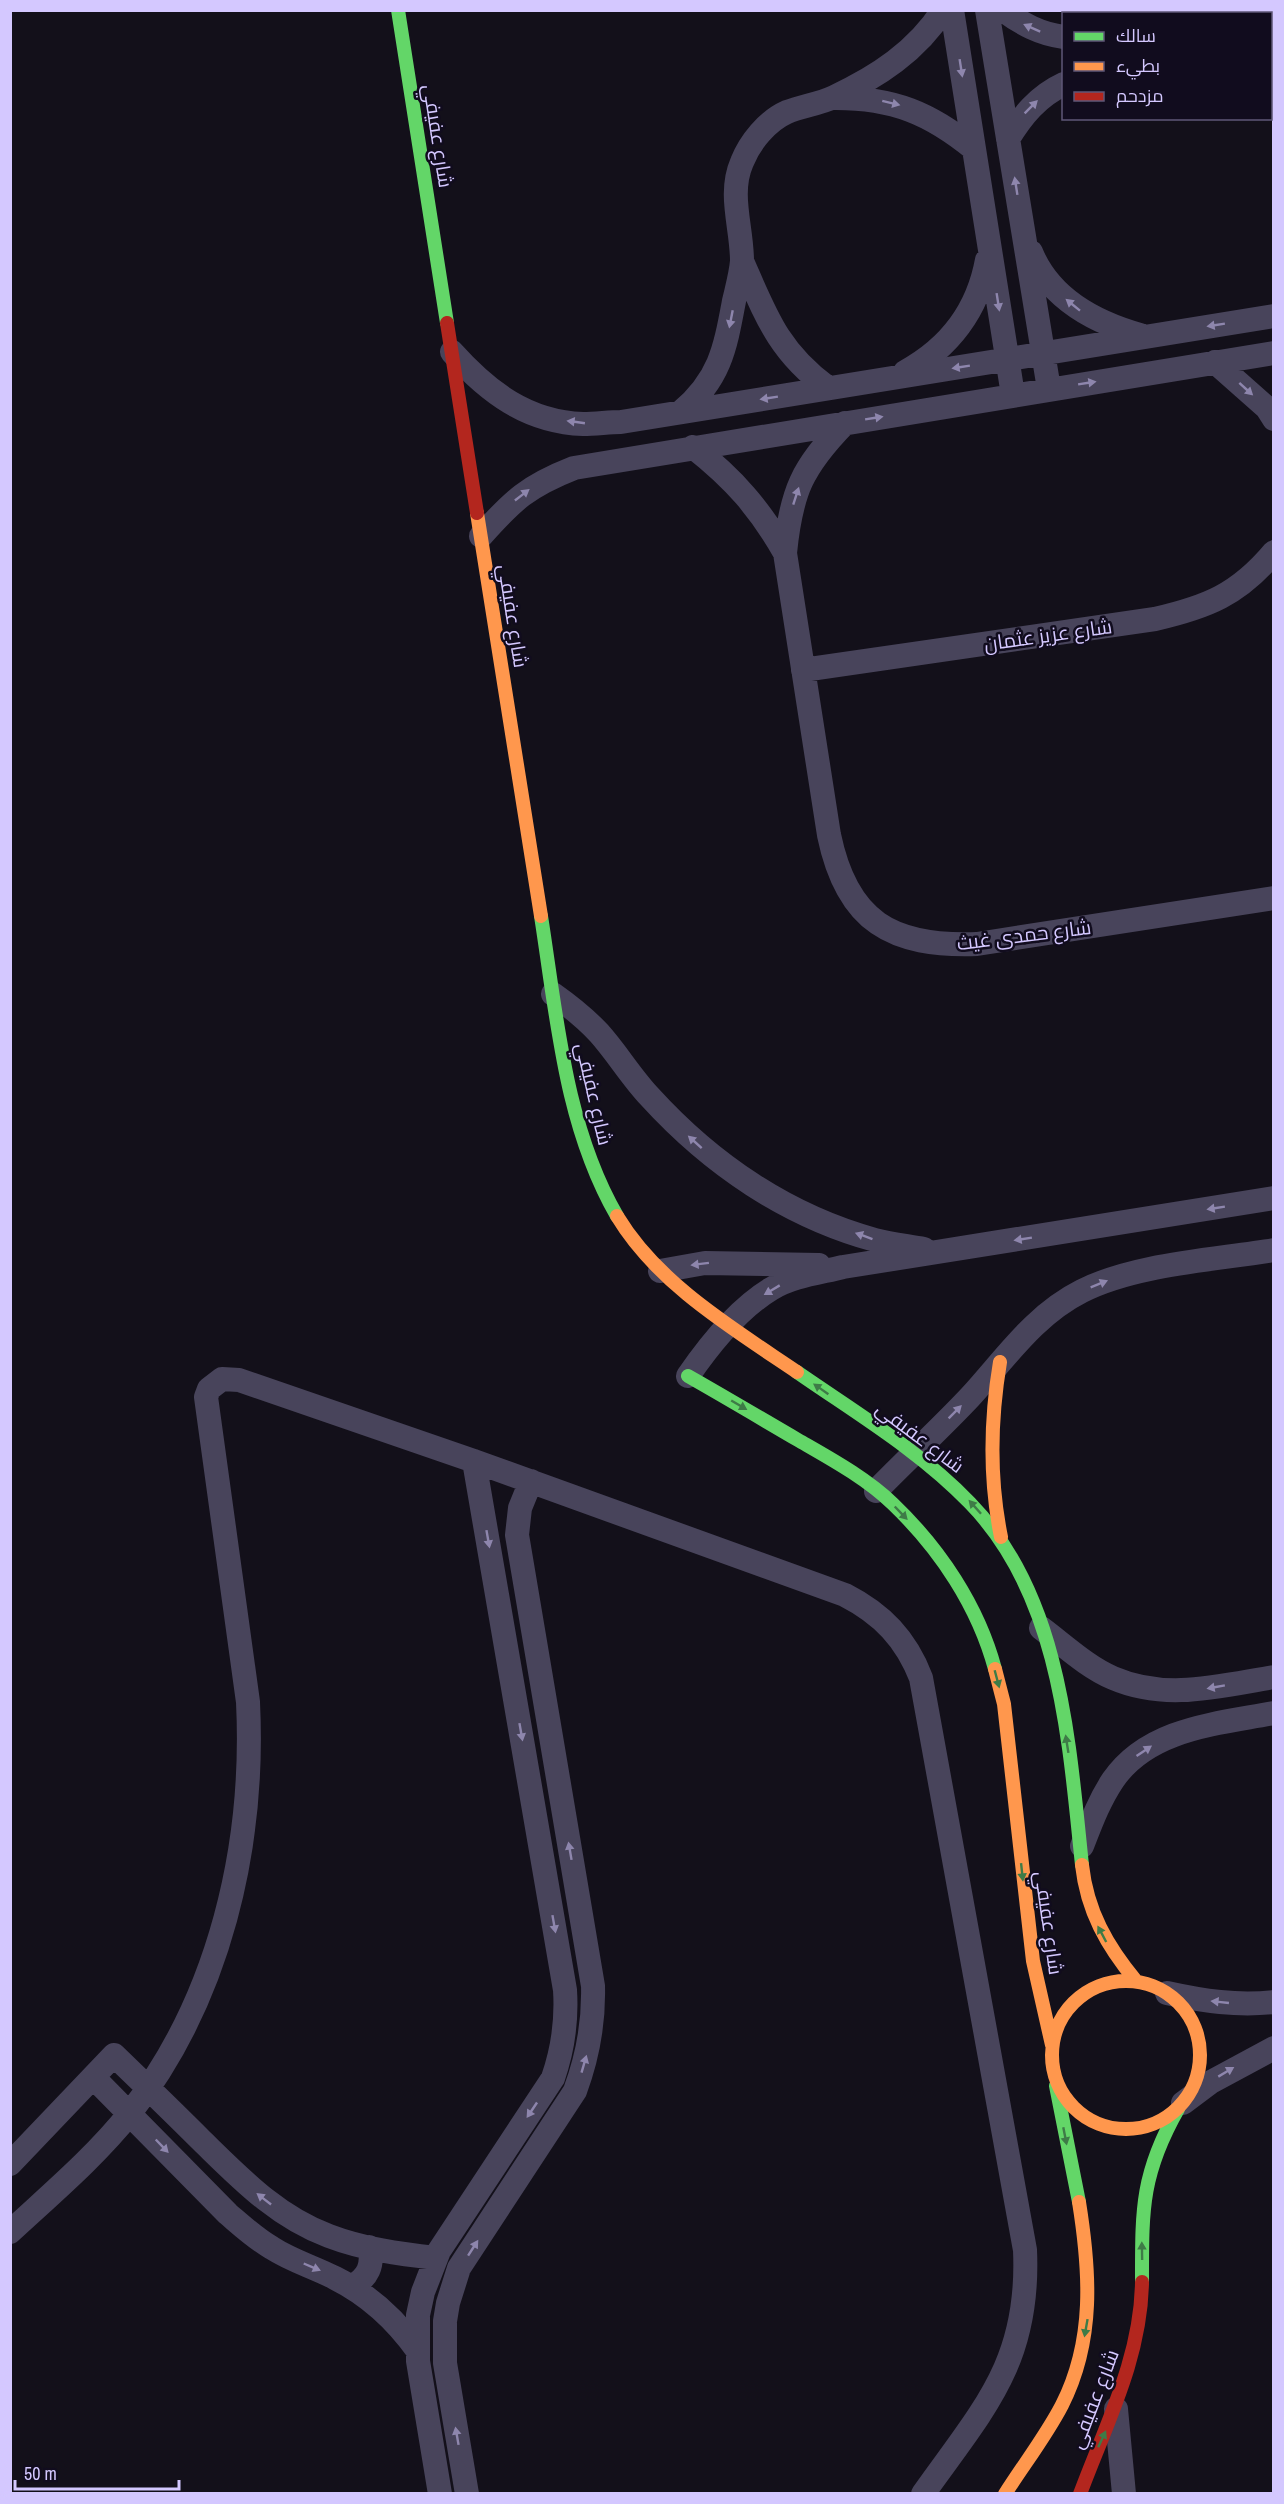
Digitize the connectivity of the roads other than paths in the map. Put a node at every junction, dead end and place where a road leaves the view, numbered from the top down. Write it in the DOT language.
graph roads {
  1 [pos="398,10"];
  2 [pos="943,10"];
  3 [pos="952,10"];
  4 [pos="987,10"];
  5 [pos="1003,10"];
  6 [pos="1062,37"];
  7 [pos="1062,85"];
  8 [pos="833,98"];
  9 [pos="1008,139"];
  10 [pos="974,149"];
  11 [pos="1023,233"];
  12 [pos="989,245"];
  13 [pos="742,261"];
  14 [pos="1274,316"];
  15 [pos="1145,336"];
  16 [pos="452,352"];
  17 [pos="1043,353"];
  18 [pos="1274,353"];
  19 [pos="1007,359"];
  20 [pos="1215,362"];
  21 [pos="895,377"];
  22 [pos="828,388"];
  23 [pos="1049,389"];
  24 [pos="1013,395"];
  25 [pos="681,412"];
  26 [pos="1274,419"];
  27 [pos="845,423"];
  28 [pos="693,447"];
  29 [pos="481,536"];
  30 [pos="1274,552"];
  31 [pos="785,553"];
  32 [pos="803,670"];
  33 [pos="1274,898"];
  34 [pos="553,994"];
  35 [pos="1274,1198"];
  36 [pos="1274,1250"];
  37 [pos="941,1253"];
  38 [pos="843,1267"];
  39 [pos="660,1271"];
  40 [pos="729,1325"];
  41 [pos="1000,1362"];
  42 [pos="688,1376"];
  43 [pos="914,1452"];
  44 [pos="474,1461"];
  45 [pos="531,1482"];
  46 [pos="876,1491"];
  47 [pos="520,1508"];
  48 [pos="483,1509"];
  49 [pos="1002,1542"];
  50 [pos="1041,1628"];
  51 [pos="1274,1677"];
  52 [pos="1274,1713"];
  53 [pos="1080,1851"];
  54 [pos="1136,1981"];
  55 [pos="593,1986"];
  56 [pos="565,1990"];
  57 [pos="1167,1993"];
  58 [pos="1274,2002"];
  59 [pos="1052,2045"];
  60 [pos="1274,2048"];
  61 [pos="93,2077"];
  62 [pos="1055,2078"];
  63 [pos="148,2088"];
  64 [pos="1180,2106"];
  65 [pos="130,2113"];
  66 [pos="10,2164"];
  67 [pos="10,2232"];
  68 [pos="369,2247"];
  69 [pos="436,2258"];
  70 [pos="351,2287"];
  71 [pos="417,2351"];
  72 [pos="1116,2408"];
  73 [pos="440,2493"];
  74 [pos="467,2493"];
  75 [pos="923,2493"];
  76 [pos="1005,2493"];
  77 [pos="1080,2493"];
  78 [pos="1125,2493"];
  1 -- 16 [label="street, شارع عفيفي"];
  2 -- 8 [label="street"];
  3 -- 10 [label="street, one-way"];
  4 -- 9 [label="street"];
  6 -- 5 [label="street, one-way"];
  9 -- 7 [label="street, one-way"];
  8 -- 10 [label="street, one-way"];
  8 -- 13 [label="street"];
  11 -- 9 [label="street, one-way"];
  10 -- 12 [label="street"];
  15 -- 11 [label="street, one-way"];
  11 -- 17 [label="street"];
  12 -- 19 [label="street, one-way"];
  12 -- 21 [label="street"];
  13 -- 22 [label="street"];
  13 -- 25 [label="street, one-way"];
  14 -- 15 [label="street, one-way"];
  15 -- 17 [label="street"];
  25 -- 16 [label="street, one-way"];
  16 -- 29 [label="street, شارع عفيفي"];
  17 -- 19 [label="street"];
  17 -- 23 [label="street"];
  18 -- 20 [label="street"];
  19 -- 21 [label="street, one-way"];
  19 -- 24 [label="street"];
  23 -- 20 [label="street, one-way"];
  20 -- 26 [label="street, one-way"];
  21 -- 22 [label="street"];
  22 -- 25 [label="street, one-way"];
  23 -- 24 [label="street"];
  27 -- 24 [label="street, one-way"];
  27 -- 28 [label="street"];
  31 -- 27 [label="street, شارع حمدى غيث, one-way"];
  29 -- 28 [label="street, one-way"];
  28 -- 31 [label="street, شارع حمدى غيث"];
  29 -- 34 [label="street, شارع عفيفي"];
  30 -- 32 [label="street, شارع عزيز عثمان"];
  31 -- 32 [label="street, شارع حمدى غيث"];
  32 -- 33 [label="street, شارع حمدى غيث"];
  37 -- 34 [label="street, one-way"];
  34 -- 39 [label="street, شارع عفيفي"];
  35 -- 37 [label="street, one-way"];
  41 -- 36 [label="street, one-way"];
  37 -- 38 [label="street"];
  38 -- 39 [label="street, one-way"];
  38 -- 40 [label="street, one-way"];
  39 -- 40 [label="street, شارع عفيفي"];
  40 -- 42 [label="street"];
  43 -- 40 [label="street, شارع عفيفي, one-way"];
  43 -- 41 [label="street, one-way"];
  41 -- 49 [label="street"];
  42 -- 46 [label="street, شارع عفيفي, one-way"];
  43 -- 46 [label="street"];
  49 -- 43 [label="street, شارع عفيفي, one-way"];
  44 -- 45 [label="street"];
  44 -- 48 [label="street"];
  44 -- 63 [label="street"];
  45 -- 47 [label="street"];
  45 -- 75 [label="street"];
  46 -- 59 [label="street, شارع عفيفي, one-way"];
  47 -- 48 [label="street"];
  55 -- 47 [label="street, one-way"];
  48 -- 56 [label="street, one-way"];
  49 -- 50 [label="street, شارع عفيفي"];
  51 -- 50 [label="street, one-way"];
  53 -- 50 [label="street, شارع عفيفي, one-way"];
  53 -- 52 [label="street, one-way"];
  54 -- 53 [label="street, شارع عفيفي, one-way"];
  54 -- 57 [label="street"];
  54 -- 59 [label="street"];
  55 -- 56 [label="street"];
  74 -- 55 [label="street, one-way"];
  56 -- 69 [label="street, one-way"];
  58 -- 57 [label="street, one-way"];
  57 -- 64 [label="street"];
  59 -- 62 [label="street"];
  64 -- 60 [label="street, one-way"];
  61 -- 63 [label="street"];
  61 -- 65 [label="street"];
  61 -- 66 [label="street"];
  62 -- 64 [label="street"];
  62 -- 76 [label="street, شارع عفيفي, one-way"];
  63 -- 65 [label="street"];
  68 -- 63 [label="street, one-way"];
  72 -- 64 [label="street, شارع عفيفي, one-way"];
  65 -- 67 [label="street"];
  65 -- 70 [label="street, one-way"];
  68 -- 69 [label="street"];
  68 -- 70 [label="street"];
  69 -- 71 [label="street"];
  70 -- 71 [label="street"];
  71 -- 73 [label="street"];
  77 -- 72 [label="street, شارع عفيفي, one-way"];
  72 -- 78 [label="street"];
}
